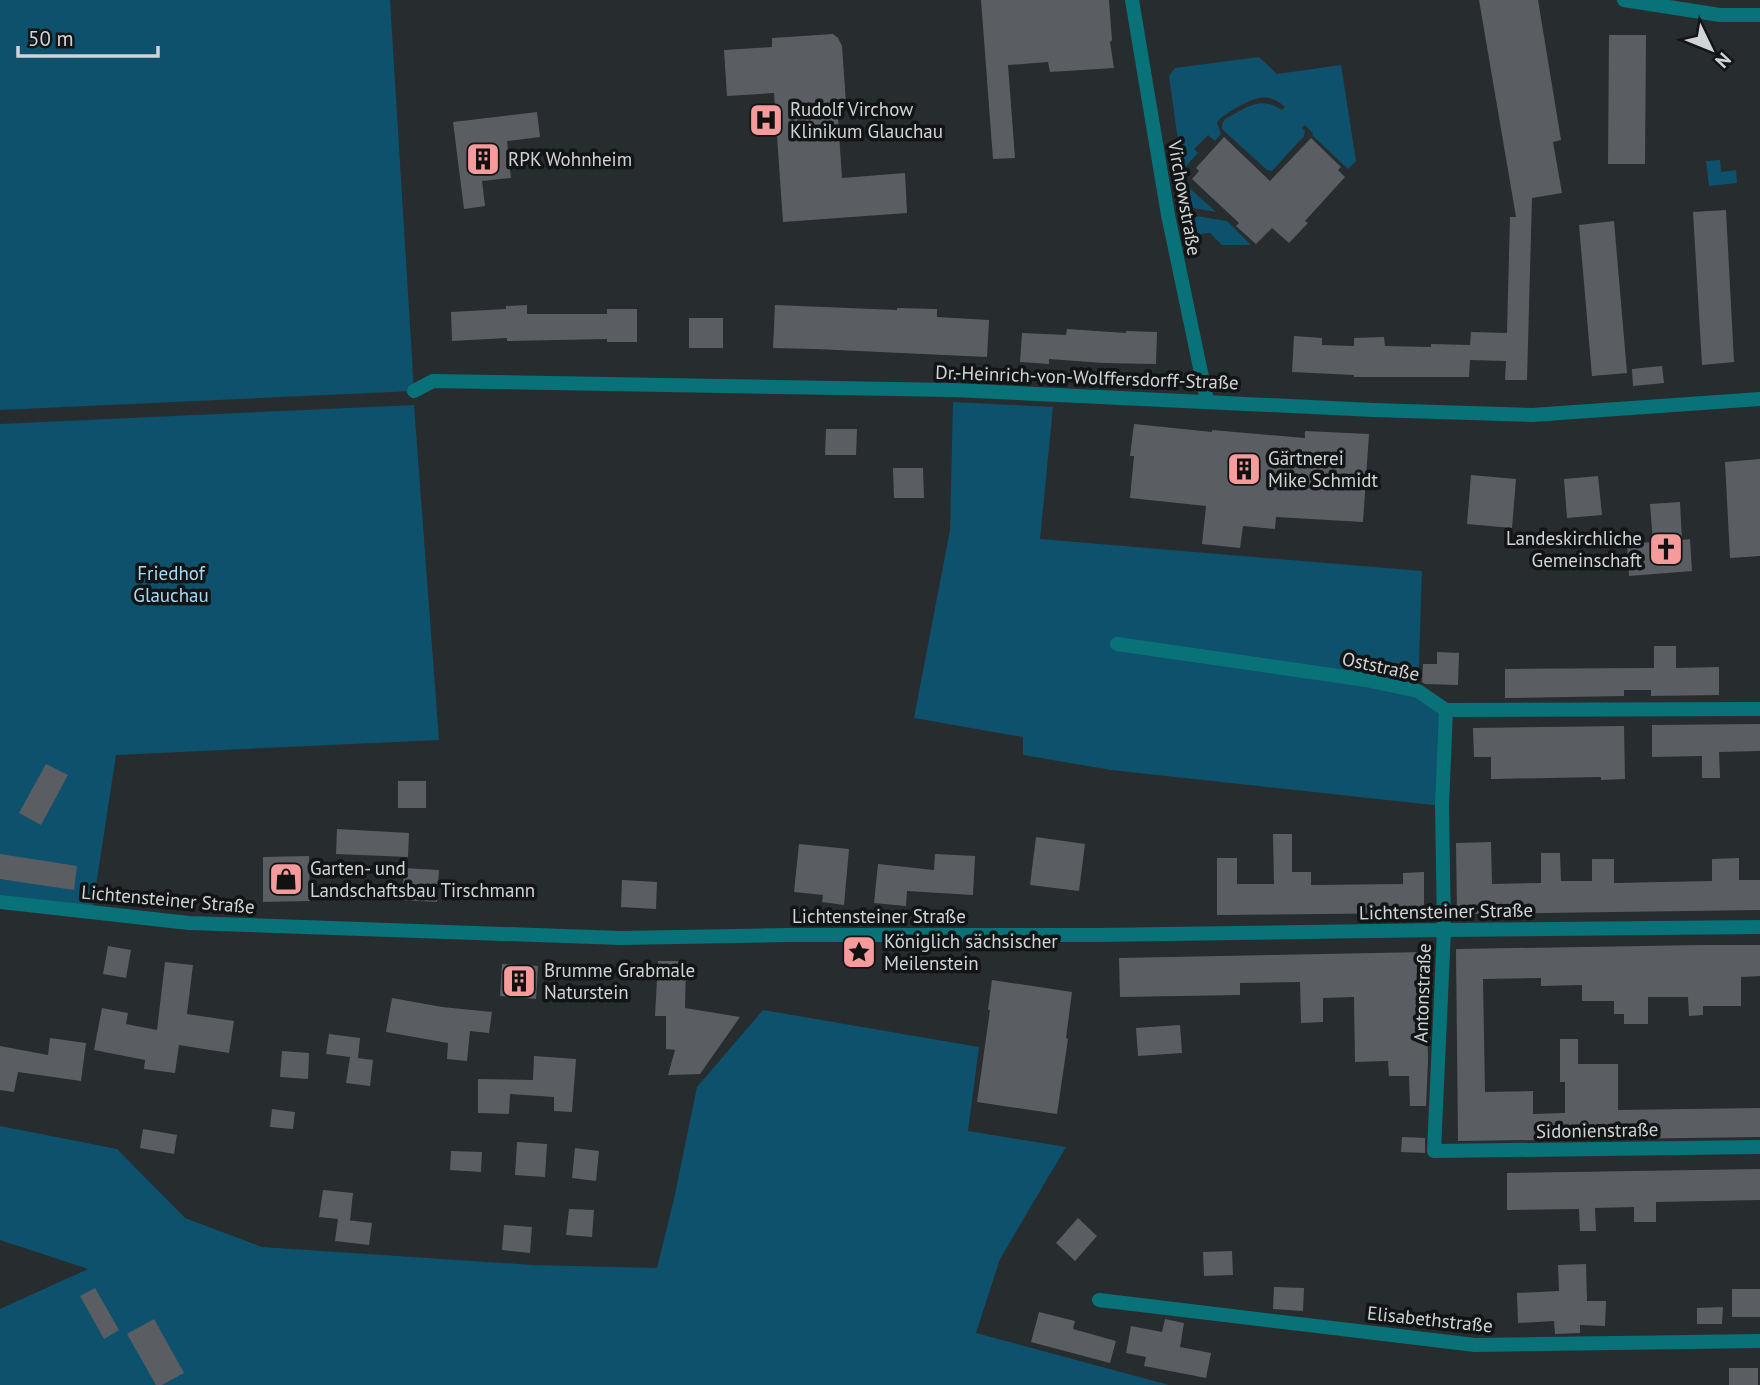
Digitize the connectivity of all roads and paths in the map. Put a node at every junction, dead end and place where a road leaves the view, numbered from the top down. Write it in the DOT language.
graph roads {
  1 [pos="1132,0"];
  2 [pos="1624,0"];
  3 [pos="1760,15"];
  4 [pos="414,391"];
  5 [pos="1760,399"];
  6 [pos="1207,401"];
  7 [pos="1117,644"];
  8 [pos="1760,709"];
  9 [pos="1446,710"];
  10 [pos="0,902"];
  11 [pos="1760,927"];
  12 [pos="1444,930"];
  13 [pos="1760,1147"];
  14 [pos="1434,1152"];
  15 [pos="1099,1300"];
  16 [pos="1760,1341"];
  1 -- 6 [label="street, Virchowstraße"];
  2 -- 3 [label="street"];
  4 -- 6 [label="street, Dr.-Heinrich-von-Wolffersdorff-Straße"];
  5 -- 6 [label="street, Dr.-Heinrich-von-Wolffersdorff-Straße"];
  7 -- 9 [label="street, Oststraße"];
  8 -- 9 [label="street"];
  9 -- 12 [label="street, Antonstraße"];
  10 -- 12 [label="street, Lichtensteiner Straße"];
  11 -- 12 [label="street, Lichtensteiner Straße"];
  12 -- 14 [label="street, Antonstraße"];
  13 -- 14 [label="street, Sidonienstraße"];
  15 -- 16 [label="street, Elisabethstraße"];
}
